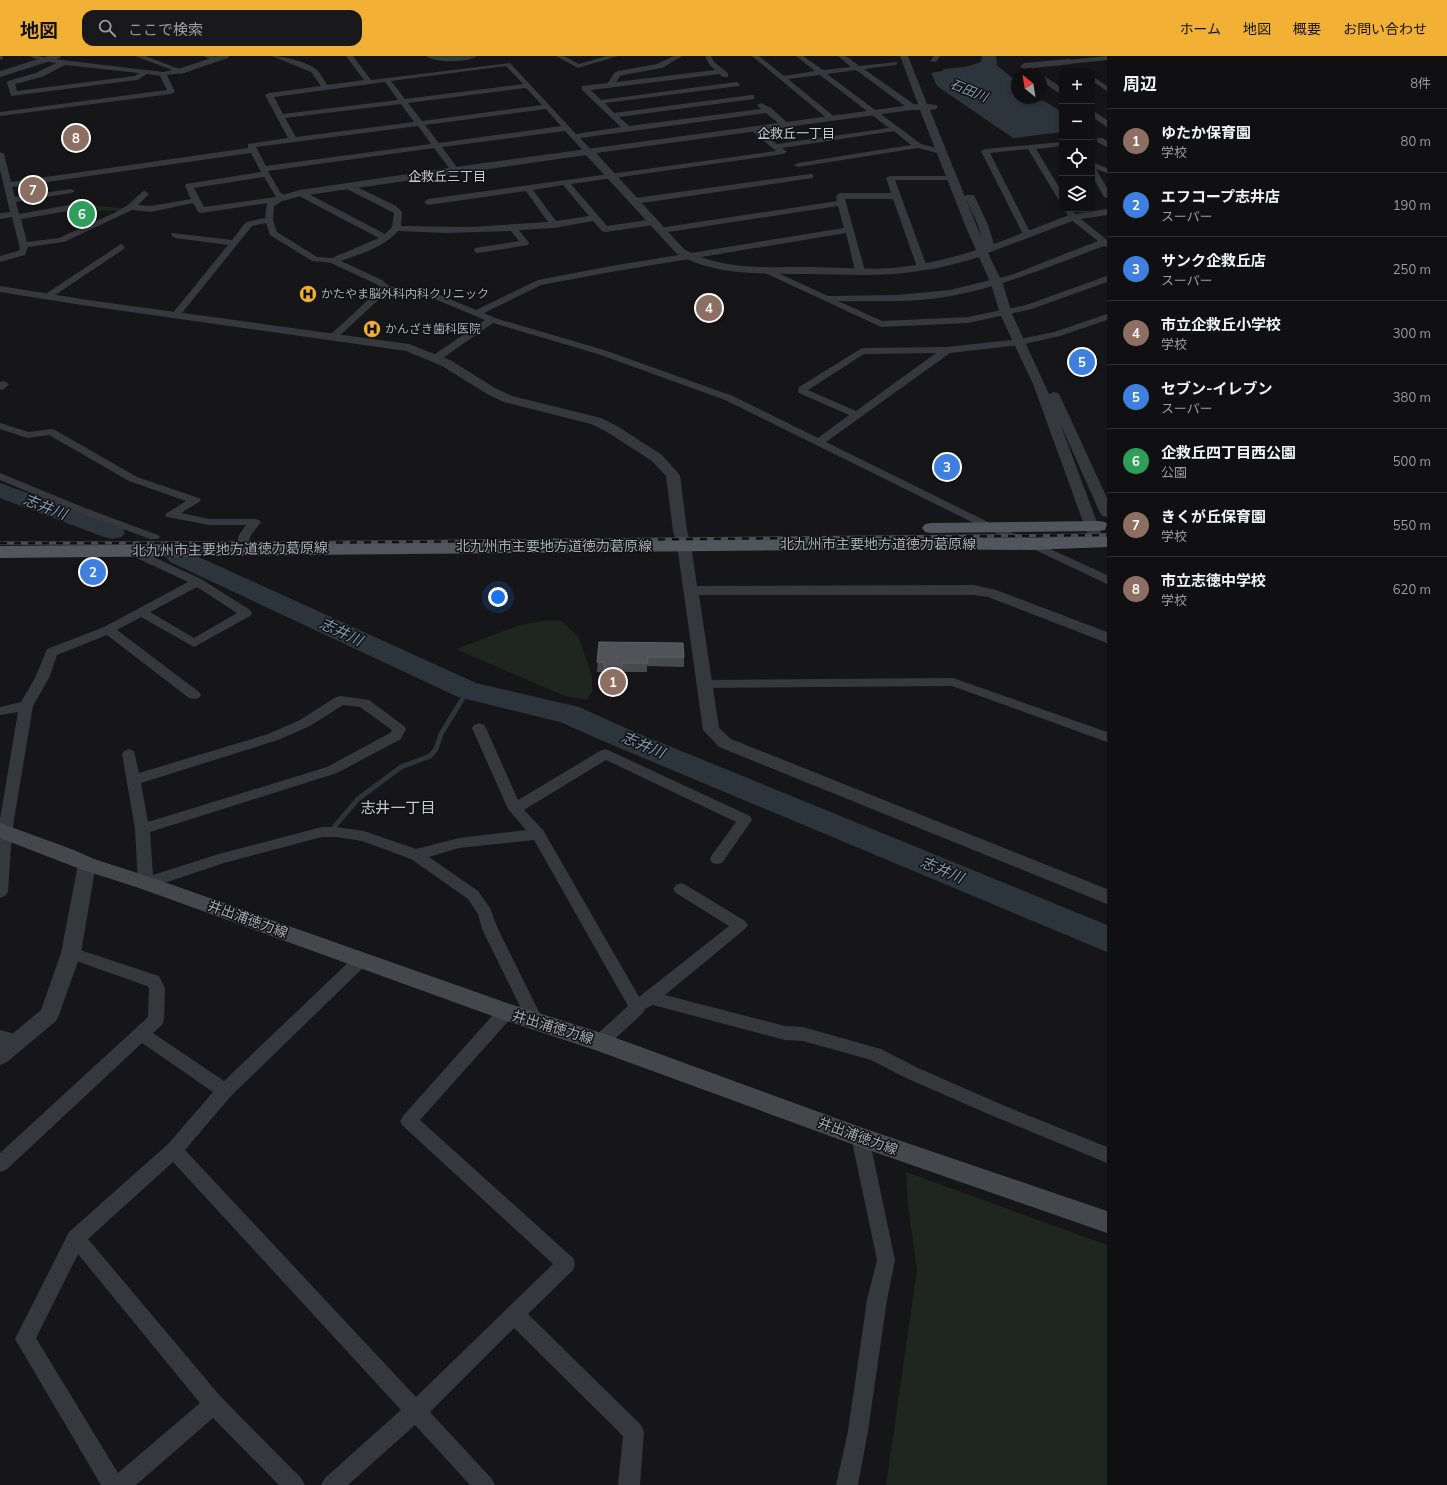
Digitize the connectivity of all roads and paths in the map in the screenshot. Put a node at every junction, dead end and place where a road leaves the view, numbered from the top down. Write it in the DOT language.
graph roads {
  1 [pos="32,56"];
  2 [pos="57,56"];
  3 [pos="138,56"];
  4 [pos="206,56"];
  5 [pos="225,56"];
  6 [pos="275,56"];
  7 [pos="348,56"];
  8 [pos="355,56"];
  9 [pos="430,56"];
  10 [pos="473,56"];
  11 [pos="559,56"];
  12 [pos="615,56"];
  13 [pos="679,56"];
  14 [pos="708,56"];
  15 [pos="755,56"];
  16 [pos="799,56"];
  17 [pos="842,56"];
  18 [pos="885,56"];
  19 [pos="453,58"];
  20 [pos="1107,58"];
  21 [pos="216,59"];
  22 [pos="905,59"];
  23 [pos="44,60"];
  24 [pos="64,62"];
  25 [pos="1069,62"];
  26 [pos="858,68"];
  27 [pos="1027,68"];
  28 [pos="1078,68"];
  29 [pos="181,71"];
  30 [pos="146,72"];
  31 [pos="720,72"];
  32 [pos="821,73"];
  33 [pos="0,74"];
  34 [pos="163,74"];
  35 [pos="782,78"];
  36 [pos="386,80"];
  37 [pos="1095,80"];
  38 [pos="1047,81"];
  39 [pos="369,82"];
  40 [pos="736,84"];
  41 [pos="528,86"];
  42 [pos="610,86"];
  43 [pos="325,88"];
  44 [pos="1107,89"];
  45 [pos="1059,90"];
  46 [pos="751,96"];
  47 [pos="403,101"];
  48 [pos="599,102"];
  49 [pos="547,107"];
  50 [pos="923,107"];
  51 [pos="768,110"];
  52 [pos="874,113"];
  53 [pos="0,114"];
  54 [pos="613,115"];
  55 [pos="1095,115"];
  56 [pos="281,116"];
  57 [pos="832,118"];
  58 [pos="419,123"];
  59 [pos="1107,124"];
  60 [pos="786,125"];
  61 [pos="567,128"];
  62 [pos="628,129"];
  63 [pos="755,129"];
  64 [pos="895,129"];
  65 [pos="575,136"];
  66 [pos="293,140"];
  67 [pos="1100,140"];
  68 [pos="1059,144"];
  69 [pos="1107,145"];
  70 [pos="436,146"];
  71 [pos="776,146"];
  72 [pos="918,146"];
  73 [pos="1031,147"];
  74 [pos="252,150"];
  75 [pos="589,152"];
  76 [pos="941,152"];
  77 [pos="0,154"];
  78 [pos="790,159"];
  79 [pos="1095,166"];
  80 [pos="455,170"];
  81 [pos="265,172"];
  82 [pos="1107,172"];
  83 [pos="1095,174"];
  84 [pos="612,176"];
  85 [pos="952,178"];
  86 [pos="5,183"];
  87 [pos="565,183"];
  88 [pos="348,186"];
  89 [pos="528,188"];
  90 [pos="71,191"];
  91 [pos="146,194"];
  92 [pos="300,194"];
  93 [pos="1059,194"];
  94 [pos="1107,195"];
  95 [pos="896,196"];
  96 [pos="284,198"];
  97 [pos="12,200"];
  98 [pos="197,200"];
  99 [pos="636,201"];
  100 [pos="428,202"];
  101 [pos="842,203"];
  102 [pos="86,205"];
  103 [pos="131,207"];
  104 [pos="1107,212"];
  105 [pos="1071,213"];
  106 [pos="16,215"];
  107 [pos="0,216"];
  108 [pos="595,218"];
  109 [pos="270,220"];
  110 [pos="654,222"];
  111 [pos="554,225"];
  112 [pos="396,228"];
  113 [pos="513,228"];
  114 [pos="662,230"];
  115 [pos="849,230"];
  116 [pos="1027,234"];
  117 [pos="175,235"];
  118 [pos="385,237"];
  119 [pos="234,243"];
  120 [pos="1106,243"];
  121 [pos="23,245"];
  122 [pos="121,247"];
  123 [pos="478,250"];
  124 [pos="986,250"];
  125 [pos="690,257"];
  126 [pos="0,259"];
  127 [pos="333,261"];
  128 [pos="922,267"];
  129 [pos="764,270"];
  130 [pos="860,271"];
  131 [pos="1107,279"];
  132 [pos="1001,280"];
  133 [pos="386,288"];
  134 [pos="0,289"];
  135 [pos="46,297"];
  136 [pos="825,298"];
  137 [pos="1014,302"];
  138 [pos="1005,312"];
  139 [pos="476,314"];
  140 [pos="175,316"];
  141 [pos="1107,317"];
  142 [pos="492,320"];
  143 [pos="332,338"];
  144 [pos="1026,341"];
  145 [pos="947,350"];
  146 [pos="436,358"];
  147 [pos="857,415"];
  148 [pos="0,426"];
  149 [pos="818,443"];
  150 [pos="0,476"];
  151 [pos="1107,513"];
  152 [pos="992,528"];
  153 [pos="1101,534"];
  154 [pos="0,537"];
  155 [pos="154,537"];
  156 [pos="682,538"];
  157 [pos="243,542"];
  158 [pos="1031,544"];
  159 [pos="130,550"];
  160 [pos="0,552"];
  161 [pos="1107,580"];
  162 [pos="198,582"];
  163 [pos="690,591"];
  164 [pos="141,612"];
  165 [pos="108,630"];
  166 [pos="1107,638"];
  167 [pos="705,684"];
  168 [pos="194,695"];
  169 [pos="26,706"];
  170 [pos="0,711"];
  171 [pos="478,728"];
  172 [pos="1107,737"];
  173 [pos="129,754"];
  174 [pos="134,780"];
  175 [pos="515,809"];
  176 [pos="142,828"];
  177 [pos="3,831"];
  178 [pos="538,834"];
  179 [pos="416,855"];
  180 [pos="717,859"];
  181 [pos="87,864"];
  182 [pos="146,883"];
  183 [pos="681,889"];
  184 [pos="0,892"];
  185 [pos="1107,897"];
  186 [pos="71,953"];
  187 [pos="361,960"];
  188 [pos="650,998"];
  189 [pos="637,1008"];
  190 [pos="506,1012"];
  191 [pos="536,1022"];
  192 [pos="141,1034"];
  193 [pos="9,1039"];
  194 [pos="600,1042"];
  195 [pos="0,1056"];
  196 [pos="225,1091"];
  197 [pos="860,1137"];
  198 [pos="174,1150"];
  199 [pos="1107,1155"];
  200 [pos="0,1164"];
  201 [pos="1107,1222"];
  202 [pos="76,1238"];
  203 [pos="514,1314"];
  204 [pos="214,1404"];
  205 [pos="416,1411"];
  206 [pos="113,1485"];
  207 [pos="120,1485"];
  208 [pos="294,1485"];
  209 [pos="332,1485"];
  210 [pos="484,1485"];
  211 [pos="629,1485"];
  212 [pos="847,1485"];
  1 -- 23 [label="street"];
  2 -- 23 [label="street"];
  3 -- 29 [label="street"];
  4 -- 21 [label="street"];
  5 -- 21 [label="street"];
  6 -- 43 [label="street"];
  7 -- 8 [label="street"];
  7 -- 39 [label="street"];
  9 -- 19 [label="street"];
  10 -- 19 [label="street"];
  11 -- 12 [label="street"];
  13 -- 42 [label="street"];
  14 -- 31 [label="street"];
  15 -- 35 [label="street"];
  16 -- 32 [label="street"];
  17 -- 26 [label="street"];
  18 -- 22 [label="street"];
  20 -- 25 [label="street"];
  21 -- 29 [label="street"];
  22 -- 26 [label="street"];
  22 -- 50 [label="street"];
  23 -- 24 [label="street"];
  23 -- 33 [label="street"];
  24 -- 30 [label="street"];
  24 -- 30 [label="street"];
  25 -- 27 [label="street"];
  25 -- 28 [label="street"];
  26 -- 32 [label="street"];
  26 -- 50 [label="street"];
  29 -- 34 [label="street"];
  30 -- 34 [label="street"];
  31 -- 40 [label="street"];
  31 -- 42 [label="street"];
  32 -- 35 [label="street"];
  32 -- 52 [label="street"];
  34 -- 53 [label="street"];
  35 -- 57 [label="street"];
  36 -- 39 [label="street"];
  36 -- 41 [label="street"];
  36 -- 47 [label="street"];
  37 -- 44 [label="street"];
  38 -- 45 [label="street"];
  39 -- 43 [label="street"];
  40 -- 46 [label="street"];
  40 -- 48 [label="street"];
  41 -- 47 [label="street"];
  41 -- 49 [label="street"];
  42 -- 48 [label="street"];
  43 -- 56 [label="street"];
  46 -- 51 [label="street"];
  46 -- 54 [label="street"];
  47 -- 56 [label="street"];
  47 -- 58 [label="street"];
  48 -- 54 [label="street"];
  49 -- 58 [label="street"];
  49 -- 61 [label="street"];
  50 -- 52 [label="street"];
  50 -- 76 [label="street"];
  50 -- 124 [label="street"];
  51 -- 60 [label="street"];
  51 -- 62 [label="street"];
  52 -- 57 [label="street"];
  52 -- 64 [label="street"];
  54 -- 62 [label="street"];
  55 -- 59 [label="street"];
  56 -- 66 [label="street"];
  57 -- 60 [label="street"];
  58 -- 66 [label="street"];
  58 -- 70 [label="street"];
  60 -- 63 [label="street"];
  61 -- 65 [label="street"];
  61 -- 70 [label="street"];
  62 -- 65 [label="street"];
  63 -- 71 [label="street"];
  63 -- 75 [label="street"];
  64 -- 71 [label="street"];
  64 -- 72 [label="street"];
  65 -- 75 [label="street"];
  66 -- 74 [label="street"];
  67 -- 69 [label="street"];
  68 -- 73 [label="street"];
  70 -- 80 [label="street"];
  70 -- 81 [label="street"];
  71 -- 78 [label="street"];
  72 -- 76 [label="street"];
  72 -- 78 [label="street"];
  73 -- 93 [label="street"];
  73 -- 116 [label="street"];
  74 -- 81 [label="street"];
  74 -- 86 [label="street"];
  75 -- 80 [label="street"];
  75 -- 84 [label="street"];
  76 -- 85 [label="street"];
  77 -- 86 [label="street"];
  78 -- 84 [label="street"];
  78 -- 99 [label="street"];
  79 -- 82 [label="street"];
  80 -- 88 [label="street"];
  81 -- 96 [label="street"];
  81 -- 98 [label="street"];
  83 -- 94 [label="street"];
  84 -- 87 [label="street"];
  84 -- 99 [label="street"];
  85 -- 95 [label="street"];
  85 -- 124 [label="street"];
  86 -- 97 [label="street"];
  87 -- 89 [label="street"];
  87 -- 108 [label="street"];
  88 -- 92 [label="street"];
  88 -- 112 [label="street"];
  89 -- 100 [label="street"];
  89 -- 111 [label="street"];
  90 -- 97 [label="street"];
  91 -- 103 [label="street"];
  92 -- 96 [label="street"];
  92 -- 118 [label="street"];
  95 -- 101 [label="street"];
  95 -- 128 [label="street"];
  96 -- 98 [label="street"];
  96 -- 109 [label="street"];
  97 -- 106 [label="street"];
  98 -- 103 [label="street"];
  99 -- 110 [label="street"];
  101 -- 114 [label="street"];
  101 -- 115 [label="street"];
  102 -- 106 [label="street"];
  103 -- 121 [label="street"];
  104 -- 105 [label="street"];
  105 -- 116 [label="street"];
  105 -- 120 [label="street"];
  106 -- 107 [label="street"];
  106 -- 121 [label="street"];
  108 -- 110 [label="street"];
  108 -- 111 [label="street"];
  109 -- 119 [label="street"];
  109 -- 127 [label="street"];
  110 -- 114 [label="street"];
  111 -- 113 [label="street"];
  112 -- 113 [label="street"];
  112 -- 118 [label="street"];
  113 -- 123 [label="street"];
  114 -- 125 [label="street"];
  115 -- 125 [label="street"];
  115 -- 130 [label="street"];
  116 -- 124 [label="street"];
  117 -- 119 [label="street"];
  118 -- 127 [label="street"];
  119 -- 140 [label="street"];
  120 -- 132 [label="street"];
  121 -- 126 [label="street"];
  122 -- 135 [label="street"];
  124 -- 128 [label="street"];
  124 -- 132 [label="street"];
  125 -- 129 [label="street"];
  125 -- 139 [label="street"];
  127 -- 133 [label="street"];
  128 -- 130 [label="street"];
  129 -- 130 [label="street"];
  129 -- 136 [label="street"];
  131 -- 137 [label="street"];
  132 -- 136 [label="street"];
  132 -- 137 [label="street"];
  132 -- 138 [label="street"];
  133 -- 139 [label="street"];
  133 -- 143 [label="street"];
  134 -- 135 [label="street"];
  135 -- 140 [label="street"];
  136 -- 138 [label="street"];
  137 -- 138 [label="street"];
  137 -- 144 [label="street"];
  138 -- 144 [label="street"];
  139 -- 142 [label="street"];
  140 -- 143 [label="street"];
  141 -- 144 [label="street"];
  142 -- 146 [label="street"];
  142 -- 149 [label="street"];
  143 -- 146 [label="street"];
  144 -- 145 [label="street"];
  144 -- 151 [label="street"];
  144 -- 153 [label="street"];
  145 -- 147 [label="street"];
  145 -- 147 [label="street"];
  146 -- 156 [label="street"];
  147 -- 149 [label="street"];
  148 -- 157 [label="street"];
  149 -- 152 [label="street"];
  150 -- 155 [label="street"];
  152 -- 153 [label="main road, 北九州市主要地方道徳力葛原線"];
  152 -- 156 [label="main road, 北九州市主要地方道徳力葛原線"];
  152 -- 158 [label="street"];
  153 -- 158 [label="main road, 北九州市主要地方道徳力葛原線"];
  154 -- 155 [label="main road, 北九州市主要地方道徳力葛原線"];
  155 -- 157 [label="main road, 北九州市主要地方道徳力葛原線"];
  156 -- 157 [label="main road, 北九州市主要地方道徳力葛原線"];
  156 -- 158 [label="main road, 北九州市主要地方道徳力葛原線"];
  156 -- 163 [label="street"];
  157 -- 159 [label="main road, 北九州市主要地方道徳力葛原線"];
  158 -- 161 [label="street"];
  159 -- 160 [label="main road, 北九州市主要地方道徳力葛原線"];
  159 -- 162 [label="street"];
  162 -- 164 [label="street"];
  162 -- 164 [label="street"];
  163 -- 166 [label="street"];
  163 -- 167 [label="street"];
  164 -- 165 [label="street"];
  165 -- 168 [label="street"];
  165 -- 169 [label="street"];
  167 -- 172 [label="street"];
  167 -- 185 [label="street"];
  169 -- 170 [label="street"];
  169 -- 177 [label="street"];
  171 -- 175 [label="street"];
  173 -- 174 [label="street"];
  174 -- 176 [label="street"];
  174 -- 176 [label="street"];
  175 -- 178 [label="street"];
  175 -- 180 [label="street"];
  176 -- 182 [label="street"];
  177 -- 181 [label="main road, 井出浦徳力線"];
  177 -- 184 [label="street"];
  178 -- 179 [label="street"];
  178 -- 189 [label="street"];
  179 -- 182 [label="street"];
  179 -- 191 [label="street"];
  181 -- 182 [label="main road, 井出浦徳力線"];
  181 -- 186 [label="street"];
  182 -- 187 [label="main road, 井出浦徳力線"];
  183 -- 188 [label="street"];
  186 -- 192 [label="street"];
  186 -- 193 [label="street"];
  187 -- 190 [label="main road, 井出浦徳力線"];
  187 -- 196 [label="street"];
  188 -- 189 [label="street"];
  188 -- 199 [label="street"];
  189 -- 194 [label="street"];
  190 -- 191 [label="main road, 井出浦徳力線"];
  190 -- 203 [label="street"];
  191 -- 194 [label="main road, 井出浦徳力線"];
  192 -- 196 [label="street"];
  192 -- 200 [label="street"];
  193 -- 195 [label="street"];
  194 -- 197 [label="main road, 井出浦徳力線"];
  196 -- 198 [label="street"];
  197 -- 201 [label="main road, 井出浦徳力線"];
  197 -- 212 [label="street"];
  198 -- 202 [label="street"];
  198 -- 205 [label="street"];
  202 -- 204 [label="street"];
  202 -- 206 [label="street"];
  203 -- 205 [label="street"];
  203 -- 211 [label="street"];
  204 -- 207 [label="street"];
  204 -- 208 [label="street"];
  205 -- 209 [label="street"];
  205 -- 210 [label="street"];
}
